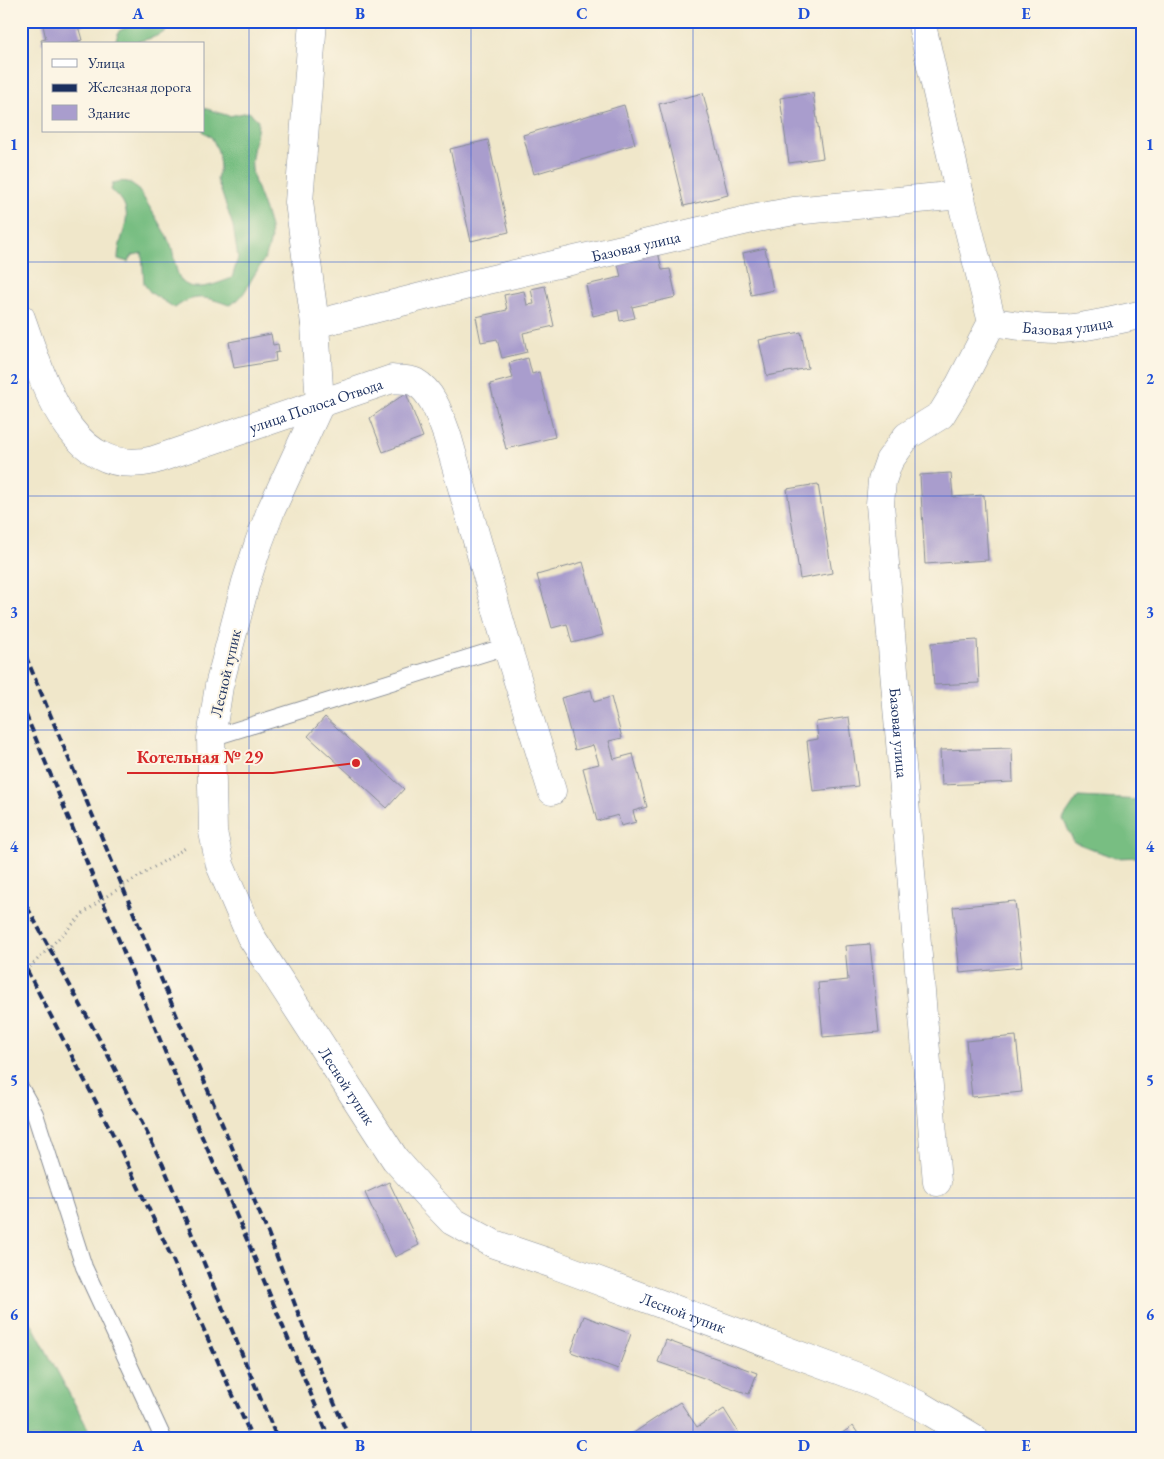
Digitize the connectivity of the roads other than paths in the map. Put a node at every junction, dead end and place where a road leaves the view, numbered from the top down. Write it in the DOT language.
graph roads {
  1 [pos="313,21"];
  2 [pos="921,21"];
  3 [pos="960,195"];
  4 [pos="1143,314"];
  5 [pos="21,318"];
  6 [pos="992,322"];
  7 [pos="315,324"];
  8 [pos="320,404"];
  9 [pos="508,646"];
  10 [pos="211,738"];
  11 [pos="552,791"];
  12 [pos="21,1089"];
  13 [pos="937,1182"];
  14 [pos="163,1438"];
  15 [pos="974,1438"];
  1 -- 7 [label="street"];
  2 -- 3 [label="street"];
  3 -- 6 [label="street"];
  3 -- 7 [label="street, Базовая улица"];
  4 -- 6 [label="street, Базовая улица"];
  5 -- 8 [label="street, улица Полоса Отвода"];
  6 -- 13 [label="street, Базовая улица"];
  7 -- 8 [label="street"];
  8 -- 9 [label="street, улица Полоса Отвода"];
  8 -- 10 [label="street, Лесной тупик"];
  9 -- 10 [label="lane"];
  9 -- 11 [label="street, улица Полоса Отвода"];
  10 -- 15 [label="street, Лесной тупик"];
  12 -- 14 [label="lane"];
}
